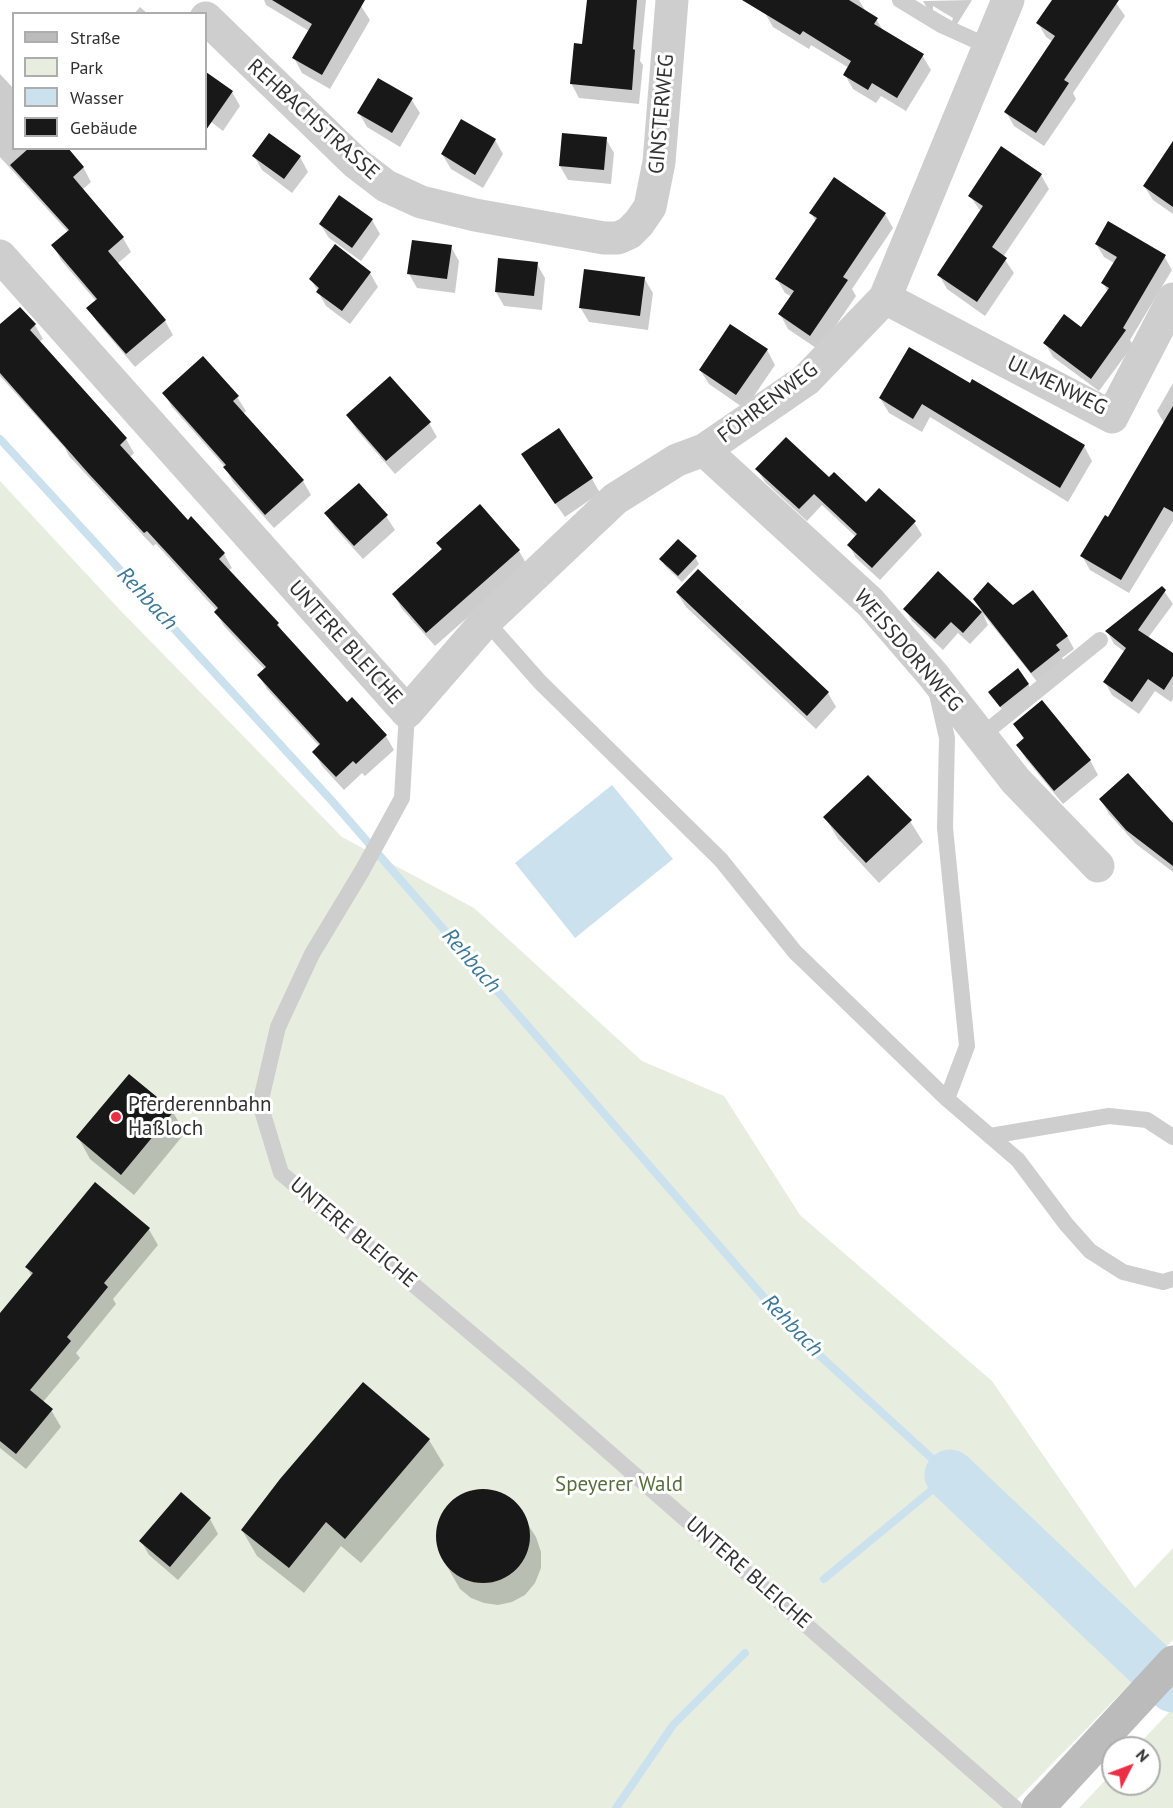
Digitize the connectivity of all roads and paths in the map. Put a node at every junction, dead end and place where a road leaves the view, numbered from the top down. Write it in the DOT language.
graph roads {
  1 [pos="189,0"];
  2 [pos="672,0"];
  3 [pos="900,0"];
  4 [pos="1008,0"];
  5 [pos="199,12"];
  6 [pos="207,19"];
  7 [pos="990,47"];
  8 [pos="639,224"];
  9 [pos="0,256"];
  10 [pos="885,298"];
  11 [pos="1173,298"];
  12 [pos="704,450"];
  13 [pos="486,621"];
  14 [pos="1100,640"];
  15 [pos="933,675"];
  16 [pos="406,712"];
  17 [pos="981,736"];
  18 [pos="1098,866"];
  19 [pos="947,1099"];
  20 [pos="990,1136"];
  21 [pos="1173,1137"];
  22 [pos="1173,1279"];
  23 [pos="1173,1662"];
  24 [pos="1016,1808"];
  25 [pos="1038,1808"];
  1 -- 5 [label="street"];
  2 -- 8 [label="street, GINSTERWEG"];
  3 -- 7 [label="lane"];
  4 -- 7 [label="street, FÖHRENWEG"];
  6 -- 8 [label="street, REHBACHSTRASSE"];
  7 -- 10 [label="street, FÖHRENWEG"];
  9 -- 16 [label="street, UNTERE BLEICHE"];
  10 -- 11 [label="street, ULMENWEG"];
  10 -- 12 [label="street, FÖHRENWEG"];
  12 -- 13 [label="street, FÖHRENWEG"];
  12 -- 15 [label="street, WEISSDORNWEG"];
  13 -- 16 [label="street, FÖHRENWEG"];
  13 -- 19 [label="lane"];
  14 -- 17 [label="lane"];
  15 -- 17 [label="street, WEISSDORNWEG"];
  15 -- 19 [label="lane"];
  16 -- 24 [label="lane, UNTERE BLEICHE"];
  17 -- 18 [label="street, WEISSDORNWEG"];
  19 -- 20 [label="lane"];
  20 -- 21 [label="lane"];
  20 -- 22 [label="lane"];
  23 -- 25 [label="main road"];
}
